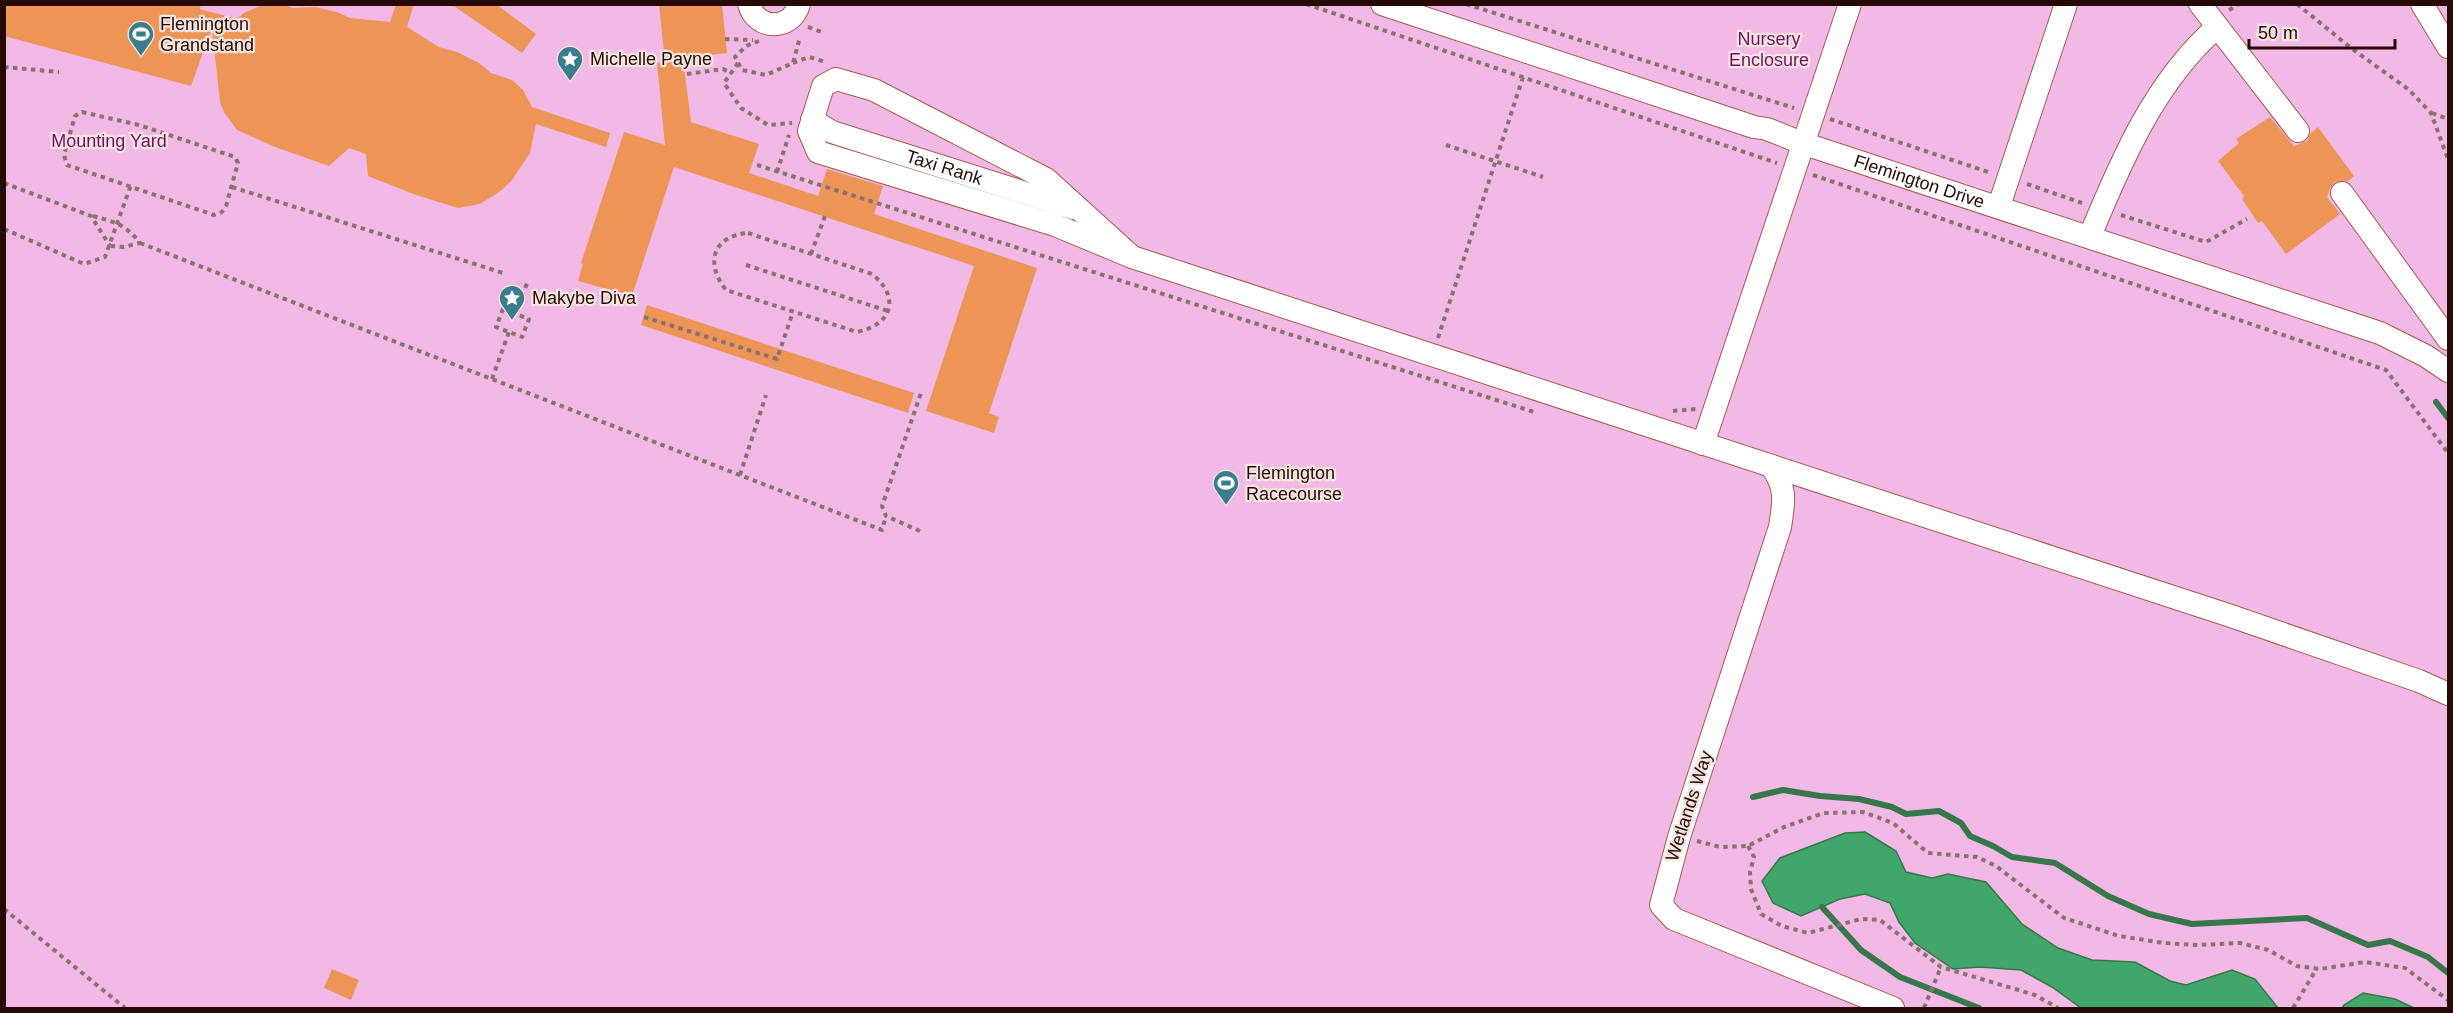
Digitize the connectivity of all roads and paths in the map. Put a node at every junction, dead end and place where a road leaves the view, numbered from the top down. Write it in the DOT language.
graph roads {
  1 [pos="749,4"];
  2 [pos="1306,4"];
  3 [pos="1382,4"];
  4 [pos="1466,4"];
  5 [pos="1850,4"];
  6 [pos="2066,4"];
  7 [pos="2200,4"];
  8 [pos="2297,4"];
  9 [pos="2422,4"];
  10 [pos="801,15"];
  11 [pos="2217,27"];
  12 [pos="822,32"];
  13 [pos="801,35"];
  14 [pos="760,40"];
  15 [pos="2448,47"];
  16 [pos="1529,53"];
  17 [pos="738,63"];
  18 [pos="793,63"];
  19 [pos="830,63"];
  20 [pos="4,67"];
  21 [pos="59,72"];
  22 [pos="731,73"];
  23 [pos="687,74"];
  24 [pos="1523,78"];
  25 [pos="2431,113"];
  26 [pos="1812,115"];
  27 [pos="800,119"];
  28 [pos="2448,119"];
  29 [pos="2298,131"];
  30 [pos="1802,143"];
  31 [pos="1446,145"];
  32 [pos="2448,159"];
  33 [pos="1496,162"];
  34 [pos="757,165"];
  35 [pos="1795,169"];
  36 [pos="777,172"];
  37 [pos="1542,177"];
  38 [pos="2008,178"];
  39 [pos="4,183"];
  40 [pos="132,185"];
  41 [pos="232,187"];
  42 [pos="2342,193"];
  43 [pos="1999,206"];
  44 [pos="2101,209"];
  45 [pos="1080,210"];
  46 [pos="91,216"];
  47 [pos="825,216"];
  48 [pos="2247,219"];
  49 [pos="118,223"];
  50 [pos="4,229"];
  51 [pos="2090,236"];
  52 [pos="140,243"];
  53 [pos="111,246"];
  54 [pos="811,254"];
  55 [pos="1132,257"];
  56 [pos="747,265"];
  57 [pos="503,273"];
  58 [pos="528,281"];
  59 [pos="888,311"];
  60 [pos="793,312"];
  61 [pos="515,313"];
  62 [pos="644,317"];
  63 [pos="509,332"];
  64 [pos="1428,336"];
  65 [pos="1438,339"];
  66 [pos="2448,339"];
  67 [pos="1449,343"];
  68 [pos="2448,372"];
  69 [pos="492,379"];
  70 [pos="921,393"];
  71 [pos="766,395"];
  72 [pos="1714,411"];
  73 [pos="1665,412"];
  74 [pos="1543,415"];
  75 [pos="1703,444"];
  76 [pos="2448,453"];
  77 [pos="1771,466"];
  78 [pos="740,475"];
  79 [pos="886,516"];
  80 [pos="920,531"];
  81 [pos="2448,694"];
  82 [pos="1679,837"];
  83 [pos="1748,846"];
  84 [pos="4,909"];
  85 [pos="1941,967"];
  86 [pos="2317,968"];
  87 [pos="2448,1000"];
  88 [pos="125,1008"];
  89 [pos="1893,1008"];
  90 [pos="1924,1008"];
  91 [pos="2058,1008"];
  92 [pos="2293,1008"];
  1 -- 10 [label="lane"];
  2 -- 24 [label="path"];
  3 -- 16 [label="lane, Flemington Drive"];
  4 -- 26 [label="path"];
  5 -- 26 [label="lane"];
  6 -- 38 [label="lane"];
  7 -- 11 [label="lane"];
  8 -- 25 [label="path"];
  9 -- 15 [label="lane"];
  10 -- 12 [label="path"];
  11 -- 29 [label="lane"];
  11 -- 44 [label="lane"];
  13 -- 18 [label="path"];
  14 -- 17 [label="path"];
  16 -- 24 [label="path"];
  16 -- 30 [label="lane, Flemington Drive"];
  17 -- 18 [label="path"];
  17 -- 22 [label="path"];
  18 -- 19 [label="path"];
  20 -- 21 [label="path"];
  22 -- 23 [label="path"];
  22 -- 27 [label="path"];
  24 -- 33 [label="path"];
  24 -- 35 [label="path"];
  25 -- 28 [label="path"];
  25 -- 32 [label="path"];
  26 -- 30 [label="lane"];
  26 -- 38 [label="path"];
  27 -- 36 [label="path"];
  27 -- 45 [label="lane, Taxi Rank"];
  27 -- 45 [label="lane"];
  27 -- 55 [label="lane"];
  30 -- 35 [label="lane"];
  30 -- 43 [label="lane, Flemington Drive"];
  31 -- 33 [label="path"];
  33 -- 37 [label="path"];
  33 -- 65 [label="path"];
  34 -- 36 [label="path"];
  35 -- 72 [label="lane"];
  35 -- 76 [label="path"];
  36 -- 74 [label="path"];
  38 -- 43 [label="lane"];
  38 -- 44 [label="path"];
  39 -- 46 [label="path"];
  40 -- 41 [label="path"];
  40 -- 41 [label="path"];
  40 -- 49 [label="path"];
  41 -- 57 [label="path"];
  42 -- 66 [label="lane"];
  43 -- 51 [label="lane, Flemington Drive"];
  44 -- 48 [label="path"];
  44 -- 51 [label="lane"];
  45 -- 55 [label="lane"];
  46 -- 49 [label="path"];
  46 -- 53 [label="path"];
  47 -- 54 [label="path"];
  49 -- 52 [label="path"];
  49 -- 53 [label="path"];
  50 -- 53 [label="path"];
  51 -- 68 [label="lane, Flemington Drive"];
  52 -- 53 [label="path"];
  52 -- 69 [label="path"];
  54 -- 59 [label="path"];
  54 -- 60 [label="path"];
  55 -- 75 [label="lane"];
  56 -- 59 [label="path"];
  58 -- 61 [label="path"];
  59 -- 60 [label="path"];
  60 -- 62 [label="path"];
  61 -- 63 [label="path"];
  61 -- 63 [label="path"];
  63 -- 69 [label="path"];
  64 -- 65 [label="path"];
  65 -- 67 [label="path"];
  69 -- 78 [label="path"];
  70 -- 79 [label="path"];
  71 -- 78 [label="path"];
  72 -- 73 [label="path"];
  72 -- 75 [label="lane"];
  75 -- 77 [label="lane"];
  77 -- 81 [label="lane"];
  77 -- 82 [label="lane, Wetlands Way"];
  78 -- 79 [label="path"];
  79 -- 80 [label="path"];
  82 -- 83 [label="path"];
  82 -- 89 [label="lane, Wetlands Way"];
  83 -- 85 [label="path"];
  83 -- 86 [label="path"];
  84 -- 88 [label="path"];
  85 -- 90 [label="path"];
  85 -- 91 [label="path"];
  86 -- 87 [label="path"];
  86 -- 92 [label="path"];
}
